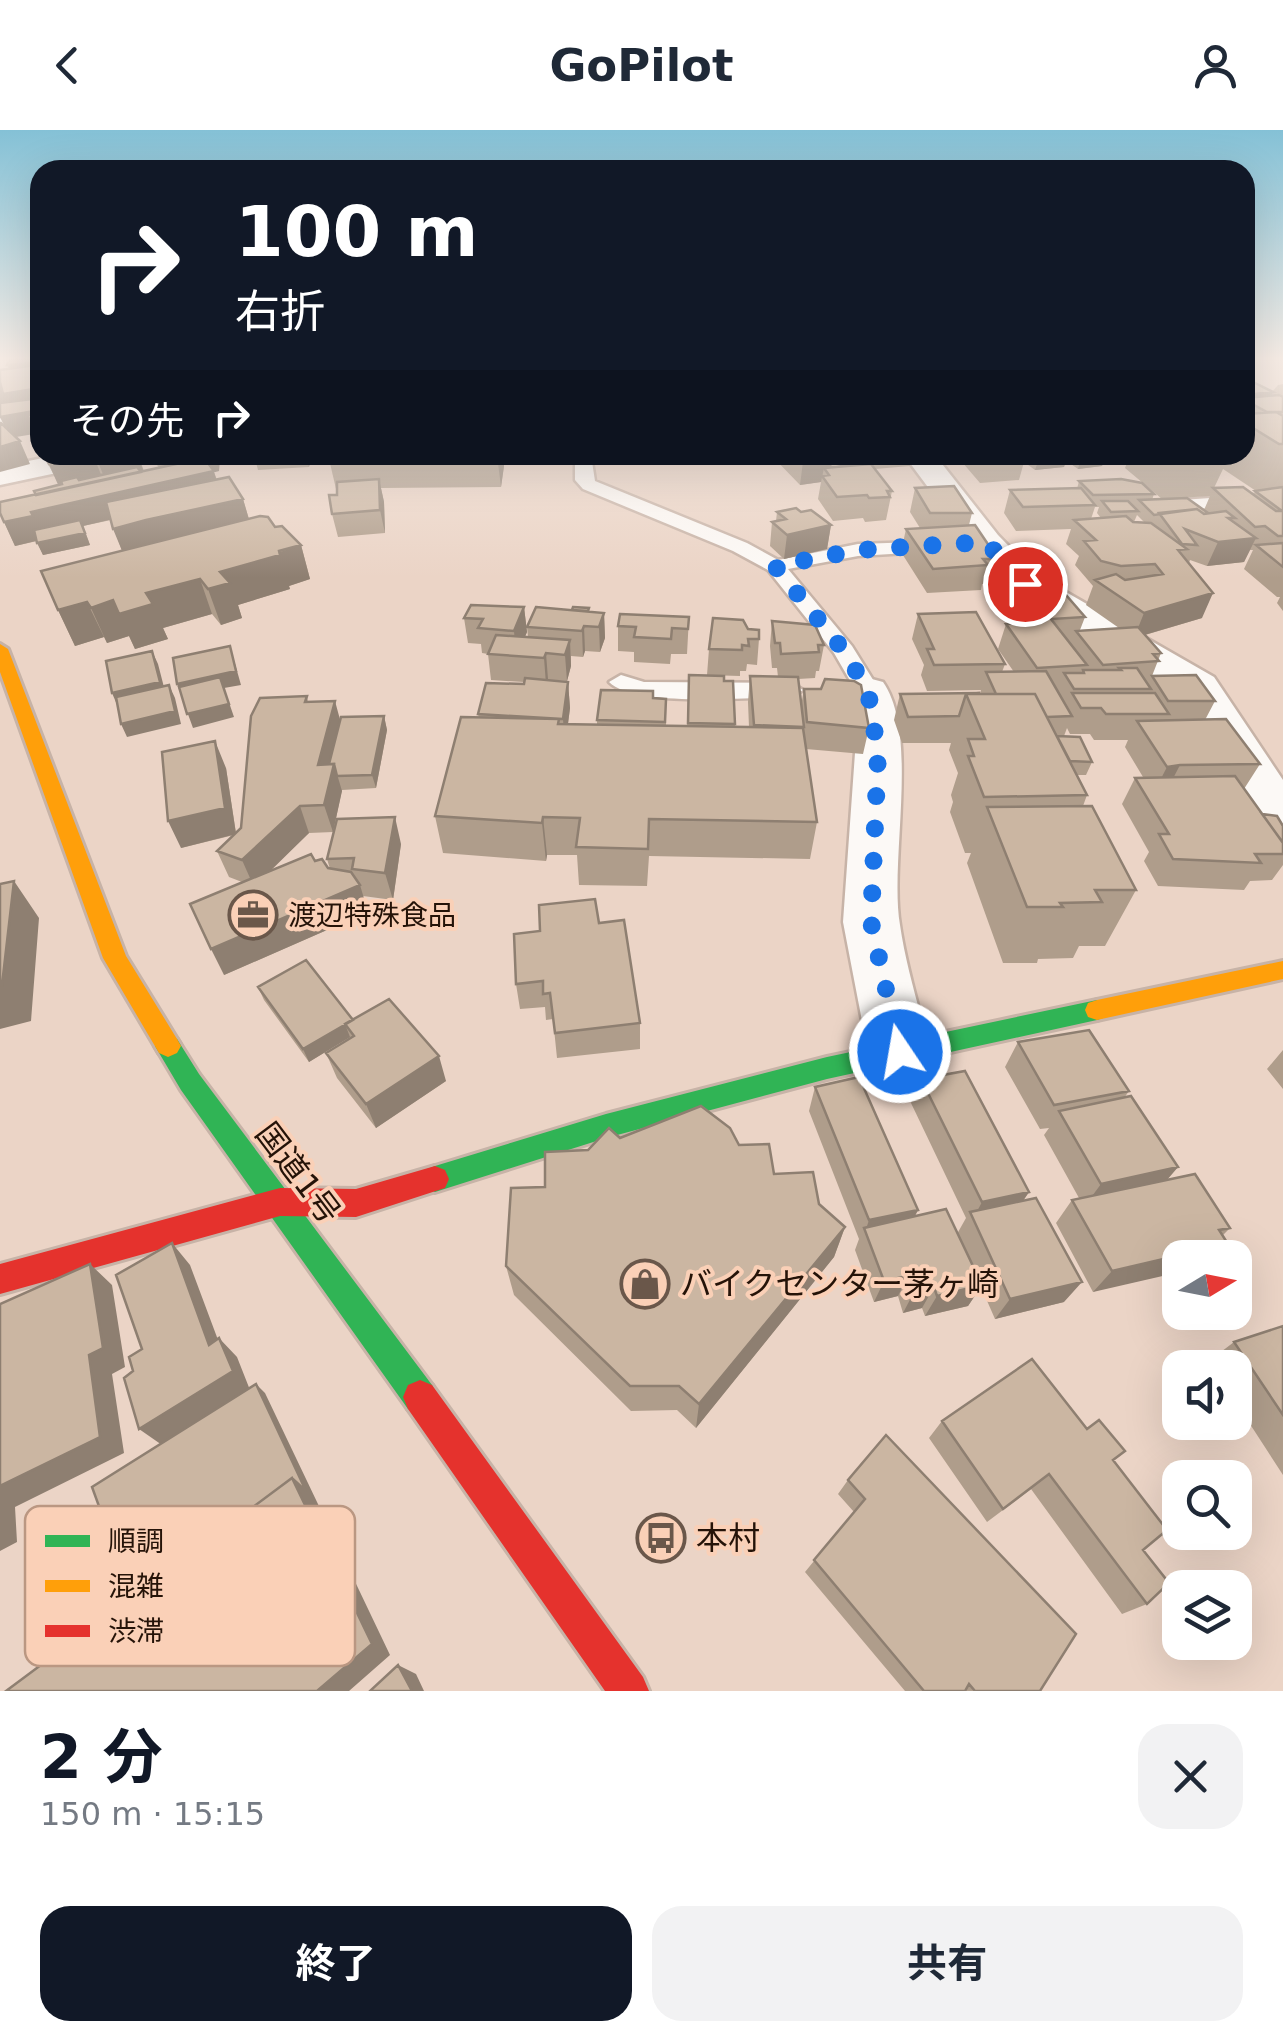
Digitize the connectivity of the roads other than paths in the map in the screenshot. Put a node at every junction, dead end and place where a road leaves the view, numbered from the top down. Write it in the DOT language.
graph roads {
  1 [pos="53,465"];
  2 [pos="583,465"];
  3 [pos="927,465"];
  4 [pos="0,476"];
  5 [pos="1283,498"];
  6 [pos="1167,506"];
  7 [pos="986,542"];
  8 [pos="775,566"];
  9 [pos="0,648"];
  10 [pos="622,682"];
  11 [pos="868,691"];
  12 [pos="1283,819"];
  13 [pos="1283,970"];
  14 [pos="900,1052"];
  15 [pos="280,1202"];
  16 [pos="0,1279"];
  17 [pos="629,1691"];
  1 -- 4 [label="street"];
  2 -- 8 [label="lane"];
  3 -- 7 [label="street"];
  5 -- 6 [label="lane"];
  7 -- 8 [label="lane"];
  7 -- 12 [label="street"];
  8 -- 11 [label="lane"];
  9 -- 15 [label="main road, 国道1号"];
  10 -- 11 [label="lane"];
  11 -- 14 [label="street"];
  13 -- 14 [label="main road"];
  14 -- 15 [label="main road"];
  15 -- 16 [label="main road"];
  15 -- 17 [label="main road, 国道1号"];
}
